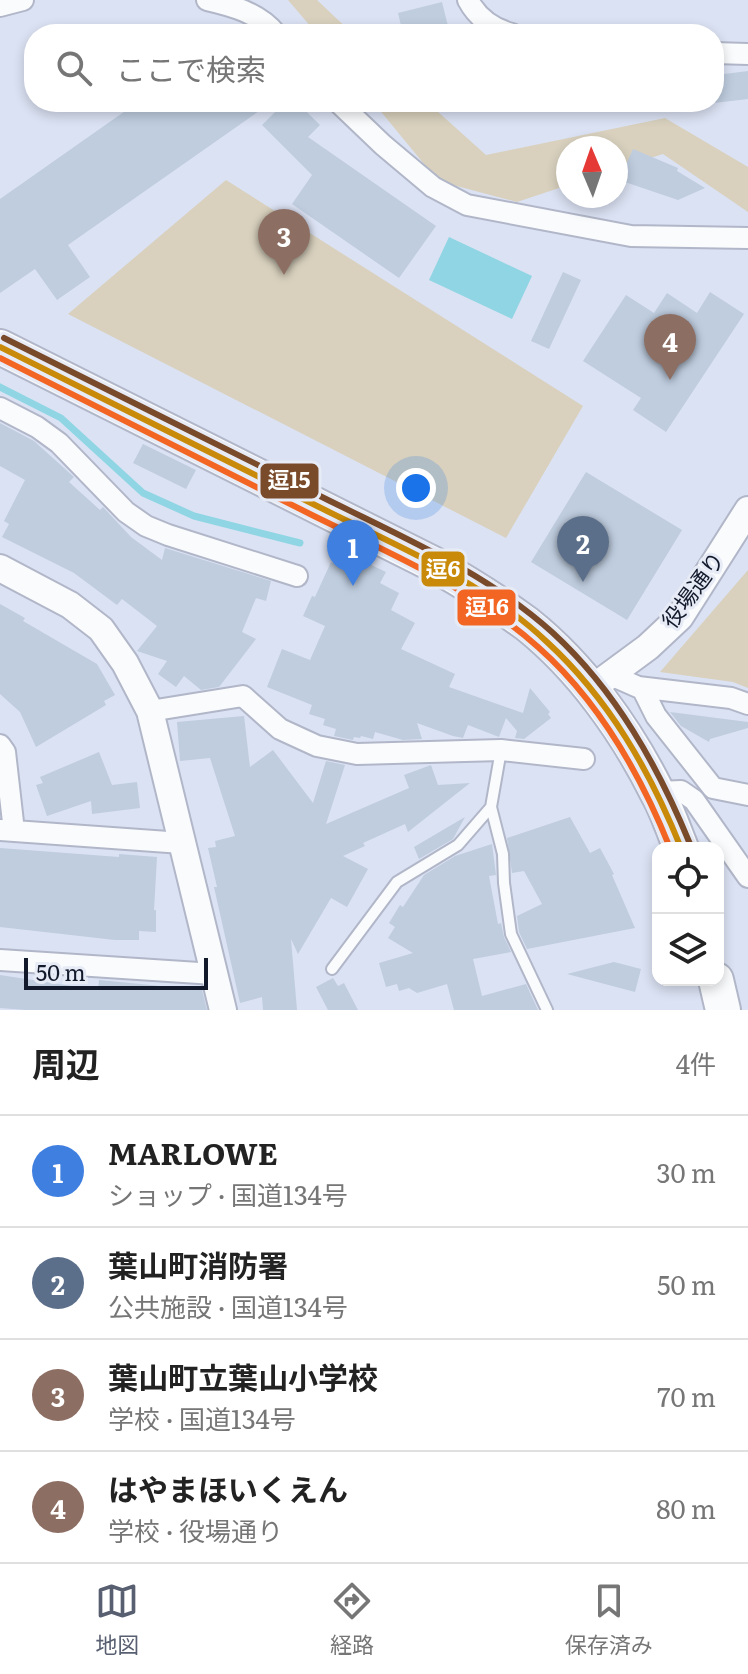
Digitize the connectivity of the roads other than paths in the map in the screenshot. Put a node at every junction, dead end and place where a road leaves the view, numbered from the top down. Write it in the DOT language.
graph roads {
  1 [pos="23,0"];
  2 [pos="207,0"];
  3 [pos="468,0"];
  4 [pos="0,6"];
  5 [pos="268,24"];
  6 [pos="490,24"];
  7 [pos="724,53"];
  8 [pos="748,54"];
  9 [pos="348,112"];
  10 [pos="748,238"];
  11 [pos="0,347"];
  12 [pos="0,408"];
  13 [pos="748,510"];
  14 [pos="0,568"];
  15 [pos="297,576"];
  16 [pos="601,682"];
  17 [pos="642,688"];
  18 [pos="748,704"];
  19 [pos="150,711"];
  20 [pos="0,745"];
  21 [pos="501,750"];
  22 [pos="584,759"];
  23 [pos="658,792"];
  24 [pos="748,795"];
  25 [pos="491,807"];
  26 [pos="7,831"];
  27 [pos="679,842"];
  28 [pos="182,843"];
  29 [pos="748,877"];
  30 [pos="0,960"];
  31 [pos="332,969"];
  32 [pos="214,974"];
  33 [pos="717,986"];
  34 [pos="223,1010"];
  35 [pos="547,1010"];
  36 [pos="723,1010"];
  1 -- 4 [label="street"];
  2 -- 5 [label="street"];
  3 -- 6 [label="street"];
  7 -- 8 [label="street"];
  9 -- 10 [label="street"];
  11 -- 16 [label="highway"];
  12 -- 15 [label="street"];
  13 -- 16 [label="street, 役場通り"];
  14 -- 19 [label="street"];
  16 -- 17 [label="street"];
  16 -- 23 [label="highway"];
  17 -- 18 [label="street"];
  17 -- 24 [label="street"];
  19 -- 21 [label="street"];
  19 -- 28 [label="street"];
  20 -- 26 [label="street"];
  21 -- 22 [label="street"];
  21 -- 25 [label="lane"];
  23 -- 27 [label="highway"];
  23 -- 29 [label="street"];
  25 -- 31 [label="lane"];
  25 -- 35 [label="lane"];
  26 -- 28 [label="street"];
  28 -- 32 [label="street"];
  30 -- 32 [label="street"];
  32 -- 34 [label="street"];
  33 -- 36 [label="highway"];
}
